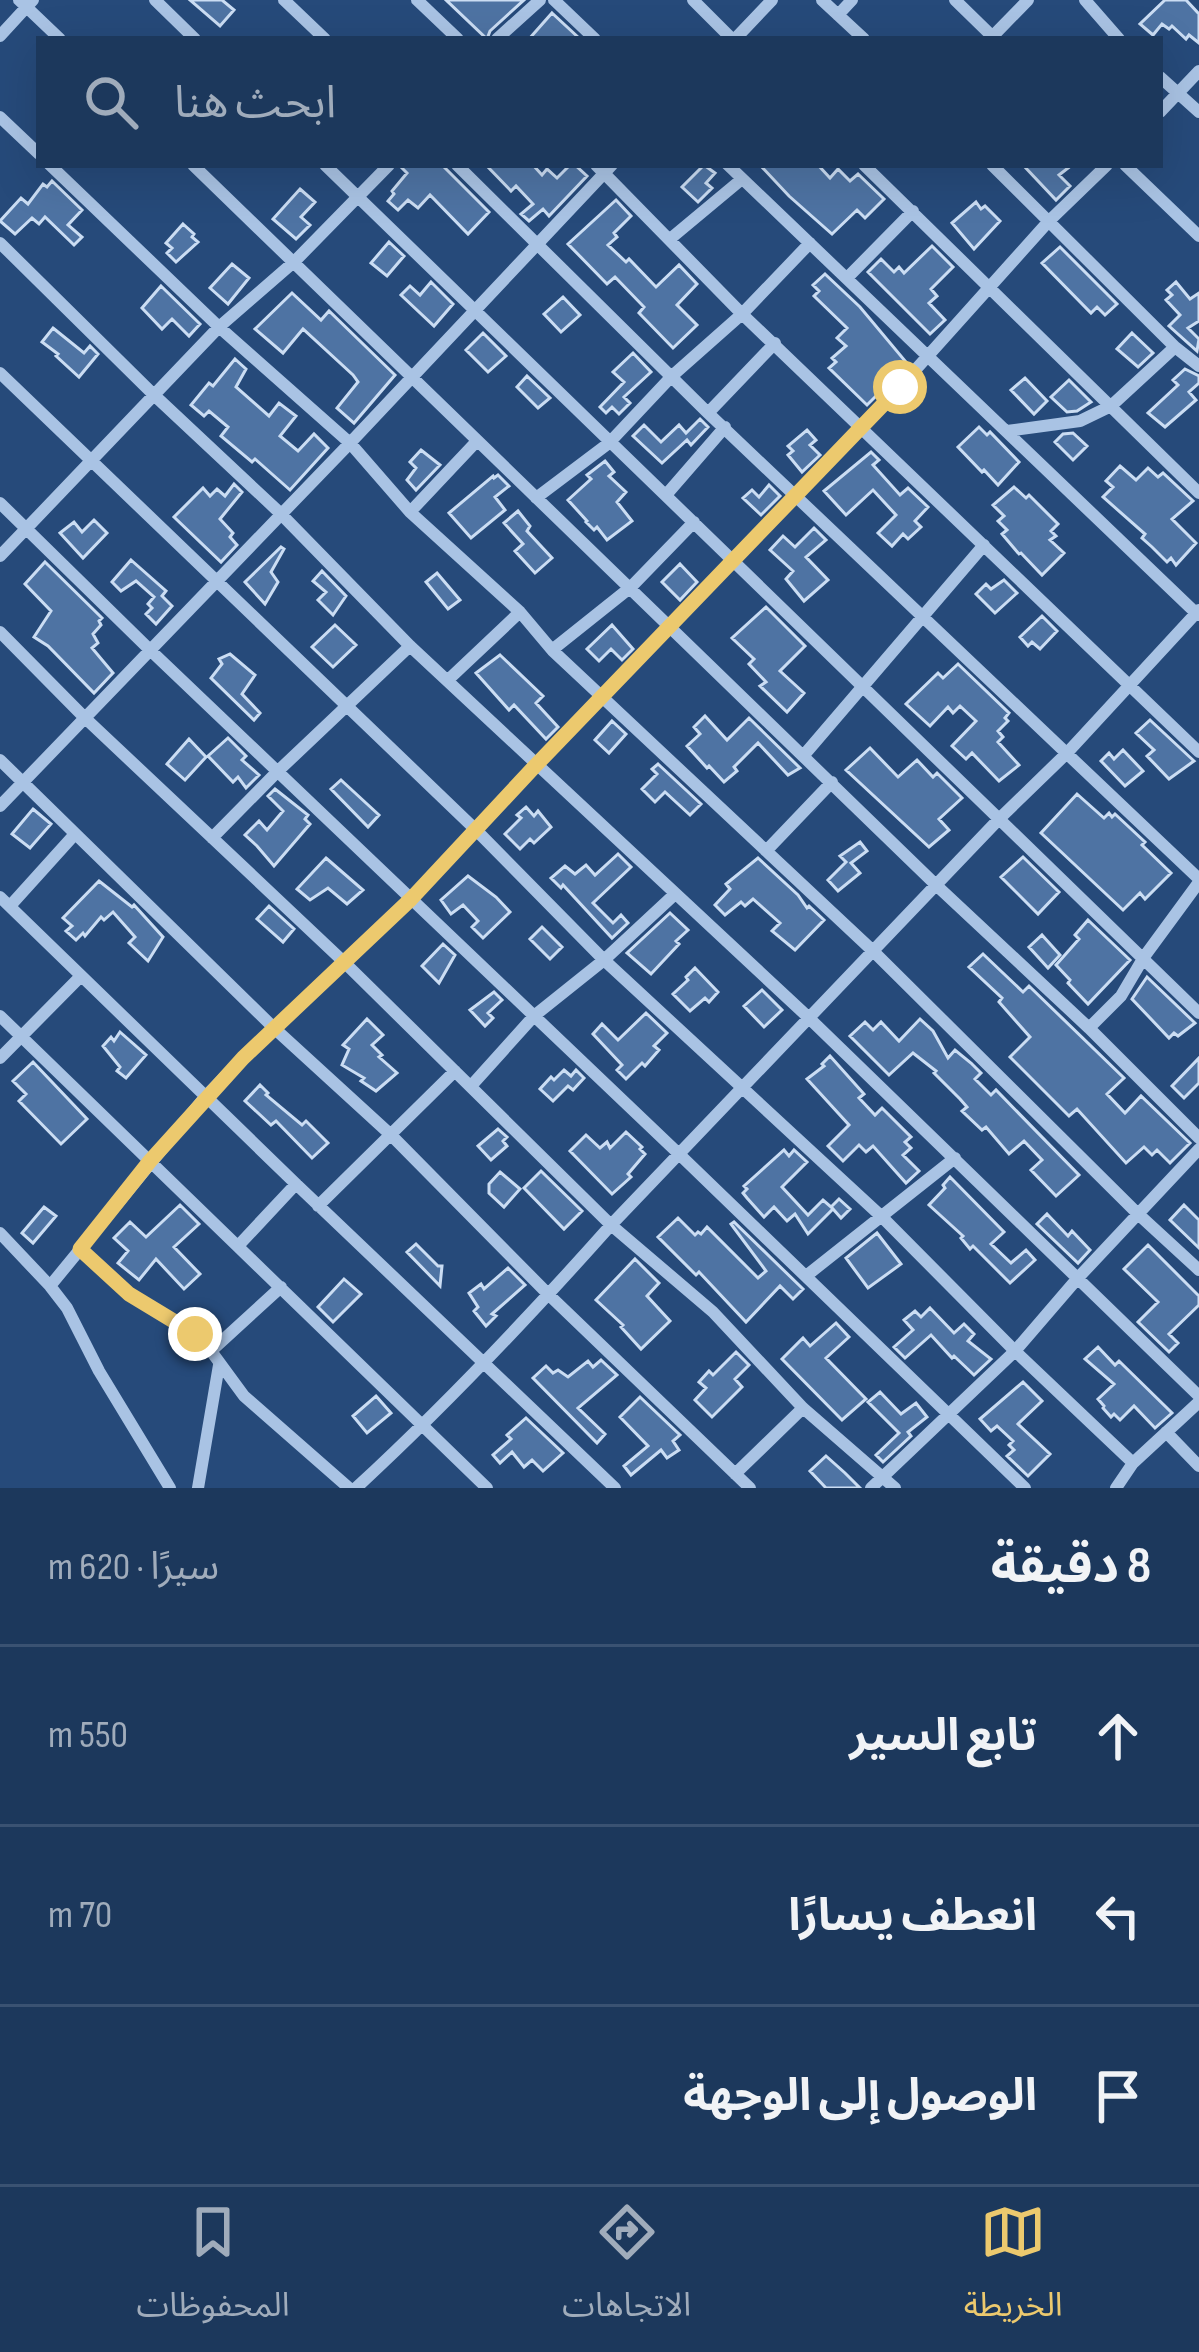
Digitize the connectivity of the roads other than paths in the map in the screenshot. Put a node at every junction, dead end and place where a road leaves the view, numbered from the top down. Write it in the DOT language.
graph roads {
  1 [pos="155,0"];
  2 [pos="417,0"];
  3 [pos="540,0"];
  4 [pos="554,0"];
  5 [pos="693,0"];
  6 [pos="772,0"];
  7 [pos="822,0"];
  8 [pos="852,0"];
  9 [pos="955,0"];
  10 [pos="1028,0"];
  11 [pos="1085,0"];
  12 [pos="26,2"];
  13 [pos="288,2"];
  14 [pos="838,15"];
  15 [pos="0,36"];
  16 [pos="57,36"];
  17 [pos="193,36"];
  18 [pos="322,36"];
  19 [pos="455,36"];
  20 [pos="499,36"];
  21 [pos="593,36"];
  22 [pos="731,36"];
  23 [pos="737,36"];
  24 [pos="861,36"];
  25 [pos="991,36"];
  26 [pos="995,36"];
  27 [pos="1116,36"];
  28 [pos="1199,71"];
  29 [pos="1163,80"];
  30 [pos="1178,94"];
  31 [pos="1163,109"];
  32 [pos="1199,112"];
  33 [pos="0,117"];
  34 [pos="36,151"];
  35 [pos="53,168"];
  36 [pos="196,168"];
  37 [pos="328,168"];
  38 [pos="386,168"];
  39 [pos="460,168"];
  40 [pos="604,168"];
  41 [pos="731,168"];
  42 [pos="869,168"];
  43 [pos="995,168"];
  44 [pos="1104,168"];
  45 [pos="1128,168"];
  46 [pos="742,178"];
  47 [pos="358,197"];
  48 [pos="913,212"];
  49 [pos="1048,222"];
  50 [pos="1199,236"];
  51 [pos="670,239"];
  52 [pos="0,243"];
  53 [pos="810,243"];
  54 [pos="535,244"];
  55 [pos="295,261"];
  56 [pos="847,278"];
  57 [pos="990,286"];
  58 [pos="475,309"];
  59 [pos="742,314"];
  60 [pos="219,327"];
  61 [pos="775,343"];
  62 [pos="1174,346"];
  63 [pos="926,356"];
  64 [pos="1199,366"];
  65 [pos="0,373"];
  66 [pos="410,376"];
  67 [pos="672,376"];
  68 [pos="154,395"];
  69 [pos="1111,406"];
  70 [pos="708,413"];
  71 [pos="725,427"];
  72 [pos="862,428"];
  73 [pos="1007,431"];
  74 [pos="477,441"];
  75 [pos="610,442"];
  76 [pos="350,443"];
  77 [pos="91,460"];
  78 [pos="1199,493"];
  79 [pos="666,495"];
  80 [pos="797,496"];
  81 [pos="536,499"];
  82 [pos="0,503"];
  83 [pos="410,512"];
  84 [pos="280,513"];
  85 [pos="694,522"];
  86 [pos="26,529"];
  87 [pos="984,545"];
  88 [pos="0,556"];
  89 [pos="734,561"];
  90 [pos="216,579"];
  91 [pos="631,587"];
  92 [pos="520,613"];
  93 [pos="1198,613"];
  94 [pos="922,616"];
  95 [pos="670,627"];
  96 [pos="0,632"];
  97 [pos="410,646"];
  98 [pos="149,650"];
  99 [pos="552,650"];
  100 [pos="448,680"];
  101 [pos="1128,684"];
  102 [pos="865,687"];
  103 [pos="603,698"];
  104 [pos="346,706"];
  105 [pos="84,717"];
  106 [pos="1199,752"];
  107 [pos="1067,753"];
  108 [pos="804,755"];
  109 [pos="0,760"];
  110 [pos="536,765"];
  111 [pos="277,772"];
  112 [pos="22,781"];
  113 [pos="832,782"];
  114 [pos="0,806"];
  115 [pos="999,819"];
  116 [pos="476,830"];
  117 [pos="75,834"];
  118 [pos="212,838"];
  119 [pos="766,851"];
  120 [pos="1199,880"];
  121 [pos="936,885"];
  122 [pos="675,894"];
  123 [pos="411,899"];
  124 [pos="5,902"];
  125 [pos="873,951"];
  126 [pos="1144,957"];
  127 [pos="604,960"];
  128 [pos="345,963"];
  129 [pos="82,976"];
  130 [pos="1199,1013"];
  131 [pos="0,1016"];
  132 [pos="534,1016"];
  133 [pos="809,1018"];
  134 [pos="274,1028"];
  135 [pos="1090,1028"];
  136 [pos="22,1036"];
  137 [pos="0,1058"];
  138 [pos="454,1071"];
  139 [pos="471,1086"];
  140 [pos="742,1087"];
  141 [pos="206,1097"];
  142 [pos="391,1135"];
  143 [pos="1199,1138"];
  144 [pos="1199,1149"];
  145 [pos="679,1154"];
  146 [pos="955,1158"];
  147 [pos="150,1161"];
  148 [pos="296,1184"];
  149 [pos="318,1206"];
  150 [pos="1137,1213"];
  151 [pos="882,1217"];
  152 [pos="610,1225"];
  153 [pos="0,1233"];
  154 [pos="238,1246"];
  155 [pos="80,1249"];
  156 [pos="1199,1270"];
  157 [pos="806,1276"];
  158 [pos="1077,1279"];
  159 [pos="50,1286"];
  160 [pos="281,1287"];
  161 [pos="549,1295"];
  162 [pos="211,1351"];
  163 [pos="1015,1351"];
  164 [pos="482,1362"];
  165 [pos="219,1365"];
  166 [pos="1199,1399"];
  167 [pos="803,1408"];
  168 [pos="950,1414"];
  169 [pos="424,1426"];
  170 [pos="1166,1432"];
  171 [pos="1133,1463"];
  172 [pos="1199,1466"];
  173 [pos="735,1474"];
  174 [pos="882,1475"];
  175 [pos="170,1488"];
  176 [pos="198,1488"];
  177 [pos="353,1488"];
  178 [pos="488,1488"];
  179 [pos="615,1488"];
  180 [pos="750,1488"];
  181 [pos="871,1488"];
  182 [pos="895,1488"];
  183 [pos="1024,1488"];
  184 [pos="1116,1488"];
  1 -- 17 [label="street"];
  2 -- 19 [label="street"];
  3 -- 20 [label="street"];
  4 -- 21 [label="street"];
  5 -- 22 [label="street"];
  6 -- 23 [label="street"];
  7 -- 14 [label="street"];
  8 -- 14 [label="street"];
  9 -- 25 [label="street"];
  10 -- 26 [label="street"];
  11 -- 27 [label="street"];
  12 -- 15 [label="street"];
  12 -- 16 [label="street"];
  13 -- 18 [label="street"];
  14 -- 24 [label="street"];
  28 -- 30 [label="street"];
  29 -- 30 [label="street"];
  30 -- 31 [label="street"];
  30 -- 32 [label="street"];
  33 -- 34 [label="street"];
  35 -- 60 [label="street"];
  36 -- 55 [label="street"];
  37 -- 47 [label="street"];
  38 -- 47 [label="street"];
  39 -- 54 [label="street"];
  40 -- 51 [label="street"];
  40 -- 54 [label="street"];
  41 -- 46 [label="street"];
  42 -- 48 [label="street"];
  43 -- 49 [label="street"];
  44 -- 49 [label="street"];
  45 -- 50 [label="street"];
  46 -- 51 [label="street"];
  46 -- 53 [label="street"];
  47 -- 55 [label="street"];
  47 -- 58 [label="street"];
  48 -- 56 [label="street"];
  48 -- 57 [label="street"];
  49 -- 57 [label="street"];
  49 -- 62 [label="street"];
  51 -- 59 [label="street"];
  52 -- 68 [label="street"];
  53 -- 56 [label="street"];
  53 -- 59 [label="street"];
  54 -- 58 [label="street"];
  54 -- 67 [label="street"];
  55 -- 60 [label="street"];
  55 -- 66 [label="street"];
  56 -- 63 [label="street"];
  57 -- 63 [label="street"];
  57 -- 69 [label="street"];
  58 -- 66 [label="street"];
  58 -- 75 [label="street"];
  59 -- 61 [label="street"];
  59 -- 67 [label="street"];
  60 -- 68 [label="street"];
  60 -- 76 [label="street"];
  61 -- 70 [label="street"];
  61 -- 72 [label="street"];
  62 -- 64 [label="street"];
  62 -- 69 [label="street"];
  63 -- 72 [label="street"];
  63 -- 73 [label="street"];
  65 -- 77 [label="street"];
  66 -- 74 [label="street"];
  66 -- 76 [label="street"];
  67 -- 70 [label="street"];
  67 -- 75 [label="street"];
  68 -- 77 [label="street"];
  68 -- 84 [label="street"];
  69 -- 73 [label="street"];
  69 -- 78 [label="street"];
  70 -- 71 [label="street"];
  71 -- 79 [label="street"];
  71 -- 80 [label="street"];
  72 -- 80 [label="street"];
  72 -- 87 [label="street"];
  73 -- 93 [label="street"];
  74 -- 81 [label="street"];
  74 -- 83 [label="street"];
  75 -- 79 [label="street"];
  75 -- 81 [label="street"];
  76 -- 83 [label="street"];
  76 -- 84 [label="street"];
  77 -- 86 [label="street"];
  77 -- 90 [label="street"];
  79 -- 85 [label="street"];
  80 -- 89 [label="street"];
  80 -- 94 [label="street"];
  81 -- 91 [label="street"];
  82 -- 86 [label="street"];
  83 -- 92 [label="street"];
  84 -- 90 [label="street"];
  84 -- 97 [label="street"];
  85 -- 89 [label="street"];
  85 -- 91 [label="street"];
  86 -- 88 [label="street"];
  86 -- 98 [label="street"];
  87 -- 94 [label="street"];
  87 -- 101 [label="street"];
  89 -- 95 [label="street"];
  89 -- 102 [label="street"];
  90 -- 98 [label="street"];
  90 -- 104 [label="street"];
  91 -- 95 [label="street"];
  91 -- 99 [label="street"];
  92 -- 99 [label="street"];
  92 -- 100 [label="street"];
  93 -- 101 [label="street"];
  94 -- 102 [label="street"];
  94 -- 107 [label="street"];
  95 -- 103 [label="street"];
  95 -- 108 [label="street"];
  96 -- 105 [label="street"];
  97 -- 100 [label="street"];
  97 -- 104 [label="street"];
  98 -- 105 [label="street"];
  98 -- 111 [label="street"];
  99 -- 103 [label="street"];
  100 -- 110 [label="street"];
  101 -- 106 [label="street"];
  101 -- 107 [label="street"];
  102 -- 108 [label="street"];
  102 -- 115 [label="street"];
  103 -- 110 [label="street"];
  103 -- 119 [label="street"];
  104 -- 111 [label="street"];
  104 -- 116 [label="street"];
  105 -- 112 [label="street"];
  105 -- 118 [label="street"];
  107 -- 115 [label="street"];
  107 -- 120 [label="street"];
  108 -- 113 [label="street"];
  109 -- 112 [label="street"];
  110 -- 116 [label="street"];
  110 -- 122 [label="street"];
  111 -- 118 [label="street"];
  111 -- 123 [label="street"];
  112 -- 114 [label="street"];
  112 -- 117 [label="street"];
  113 -- 119 [label="street"];
  113 -- 121 [label="street"];
  115 -- 121 [label="street"];
  115 -- 126 [label="street"];
  116 -- 123 [label="street"];
  116 -- 127 [label="street"];
  117 -- 124 [label="street"];
  117 -- 134 [label="street"];
  118 -- 128 [label="street"];
  119 -- 125 [label="street"];
  120 -- 126 [label="street"];
  121 -- 125 [label="street"];
  121 -- 135 [label="street"];
  122 -- 127 [label="street"];
  122 -- 133 [label="street"];
  123 -- 128 [label="street"];
  123 -- 132 [label="street"];
  124 -- 129 [label="street"];
  125 -- 133 [label="street"];
  125 -- 150 [label="street"];
  126 -- 130 [label="street"];
  126 -- 135 [label="street"];
  127 -- 132 [label="street"];
  127 -- 140 [label="street"];
  128 -- 134 [label="street"];
  128 -- 138 [label="street"];
  129 -- 136 [label="street"];
  129 -- 141 [label="street"];
  131 -- 136 [label="street"];
  132 -- 139 [label="street"];
  132 -- 145 [label="street"];
  133 -- 140 [label="street"];
  133 -- 146 [label="street"];
  134 -- 141 [label="street"];
  134 -- 142 [label="street"];
  135 -- 143 [label="street"];
  136 -- 137 [label="street"];
  136 -- 147 [label="street"];
  138 -- 139 [label="street"];
  138 -- 142 [label="street"];
  139 -- 152 [label="street"];
  140 -- 145 [label="street"];
  140 -- 151 [label="street"];
  141 -- 147 [label="street"];
  141 -- 148 [label="street"];
  142 -- 149 [label="street"];
  142 -- 161 [label="street"];
  144 -- 150 [label="street"];
  145 -- 152 [label="street"];
  145 -- 157 [label="street"];
  146 -- 151 [label="street"];
  146 -- 158 [label="street"];
  147 -- 154 [label="street"];
  147 -- 155 [label="street"];
  148 -- 149 [label="street"];
  148 -- 154 [label="street"];
  149 -- 164 [label="street"];
  150 -- 156 [label="street"];
  150 -- 158 [label="street"];
  151 -- 157 [label="street"];
  151 -- 163 [label="street"];
  152 -- 161 [label="street"];
  152 -- 167 [label="street"];
  153 -- 159 [label="street"];
  154 -- 160 [label="street"];
  155 -- 159 [label="street"];
  155 -- 162 [label="street"];
  157 -- 168 [label="street"];
  158 -- 163 [label="street"];
  158 -- 166 [label="street"];
  159 -- 175 [label="street"];
  160 -- 162 [label="street"];
  160 -- 169 [label="street"];
  161 -- 164 [label="street"];
  161 -- 173 [label="street"];
  162 -- 165 [label="street"];
  163 -- 168 [label="street"];
  163 -- 171 [label="street"];
  164 -- 169 [label="street"];
  164 -- 179 [label="street"];
  165 -- 176 [label="street"];
  165 -- 177 [label="street"];
  166 -- 170 [label="street"];
  167 -- 173 [label="street"];
  167 -- 174 [label="street"];
  168 -- 174 [label="street"];
  168 -- 183 [label="street"];
  169 -- 177 [label="street"];
  169 -- 178 [label="street"];
  170 -- 171 [label="street"];
  170 -- 172 [label="street"];
  171 -- 184 [label="street"];
  173 -- 180 [label="street"];
  174 -- 181 [label="street"];
  174 -- 182 [label="street"];
}
